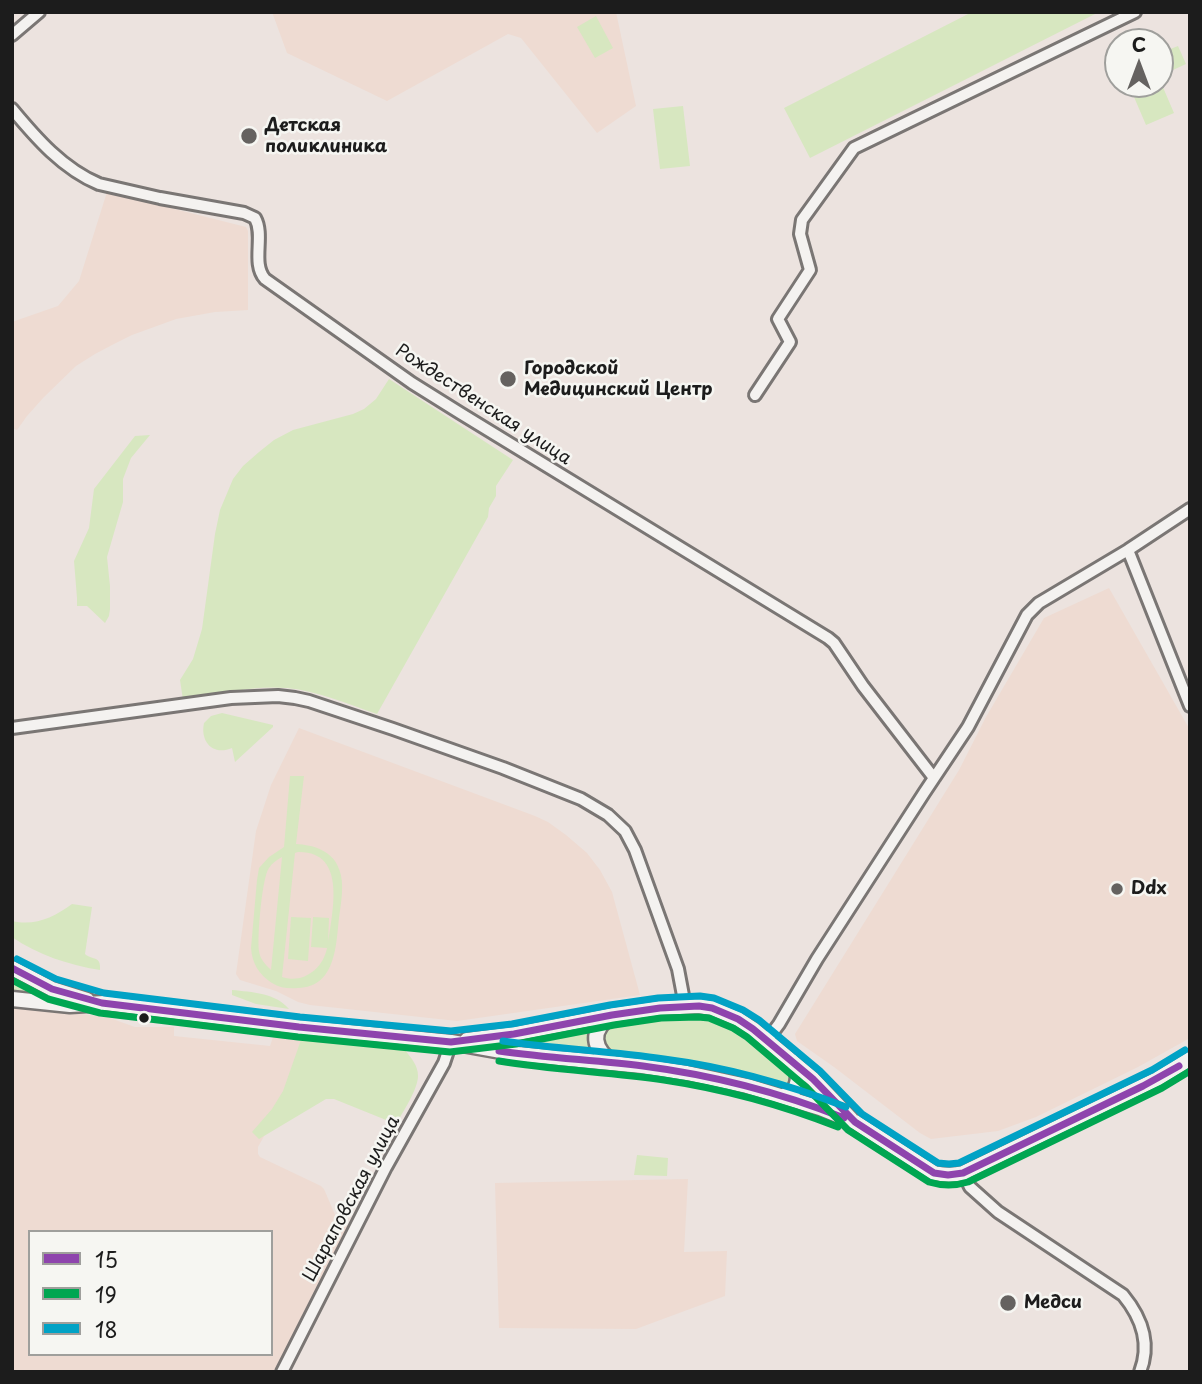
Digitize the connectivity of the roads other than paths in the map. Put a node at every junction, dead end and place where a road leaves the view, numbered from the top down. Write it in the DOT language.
graph roads {
  1 [pos="39,12"];
  2 [pos="1135,12"];
  3 [pos="12,35"];
  4 [pos="12,109"];
  5 [pos="755,395"];
  6 [pos="1190,509"];
  7 [pos="1128,550"];
  8 [pos="1190,706"];
  9 [pos="12,728"];
  10 [pos="934,778"];
  11 [pos="12,968"];
  12 [pos="12,999"];
  13 [pos="102,1003"];
  14 [pos="685,1006"];
  15 [pos="612,1015"];
  16 [pos="766,1040"];
  17 [pos="451,1042"];
  18 [pos="792,1061"];
  19 [pos="614,1063"];
  20 [pos="1186,1065"];
  21 [pos="783,1096"];
  22 [pos="855,1122"];
  23 [pos="963,1173"];
  24 [pos="282,1372"];
  25 [pos="1140,1372"];
  1 -- 3 [label="street"];
  2 -- 5 [label="street"];
  4 -- 10 [label="street, Рождественская улица"];
  6 -- 7 [label="street"];
  7 -- 8 [label="street"];
  7 -- 10 [label="street"];
  9 -- 14 [label="street"];
  10 -- 16 [label="street"];
  11 -- 13 [label="main road"];
  12 -- 13 [label="main road"];
  13 -- 17 [label="main road"];
  14 -- 15 [label="main road"];
  14 -- 16 [label="main road"];
  15 -- 17 [label="main road"];
  15 -- 19 [label="main road"];
  16 -- 18 [label="main road"];
  17 -- 19 [label="main road"];
  17 -- 24 [label="street, Шараповская улица"];
  18 -- 21 [label="main road"];
  18 -- 22 [label="main road"];
  19 -- 21 [label="main road"];
  20 -- 23 [label="main road"];
  21 -- 22 [label="main road"];
  22 -- 23 [label="main road"];
  23 -- 25 [label="street"];
}
